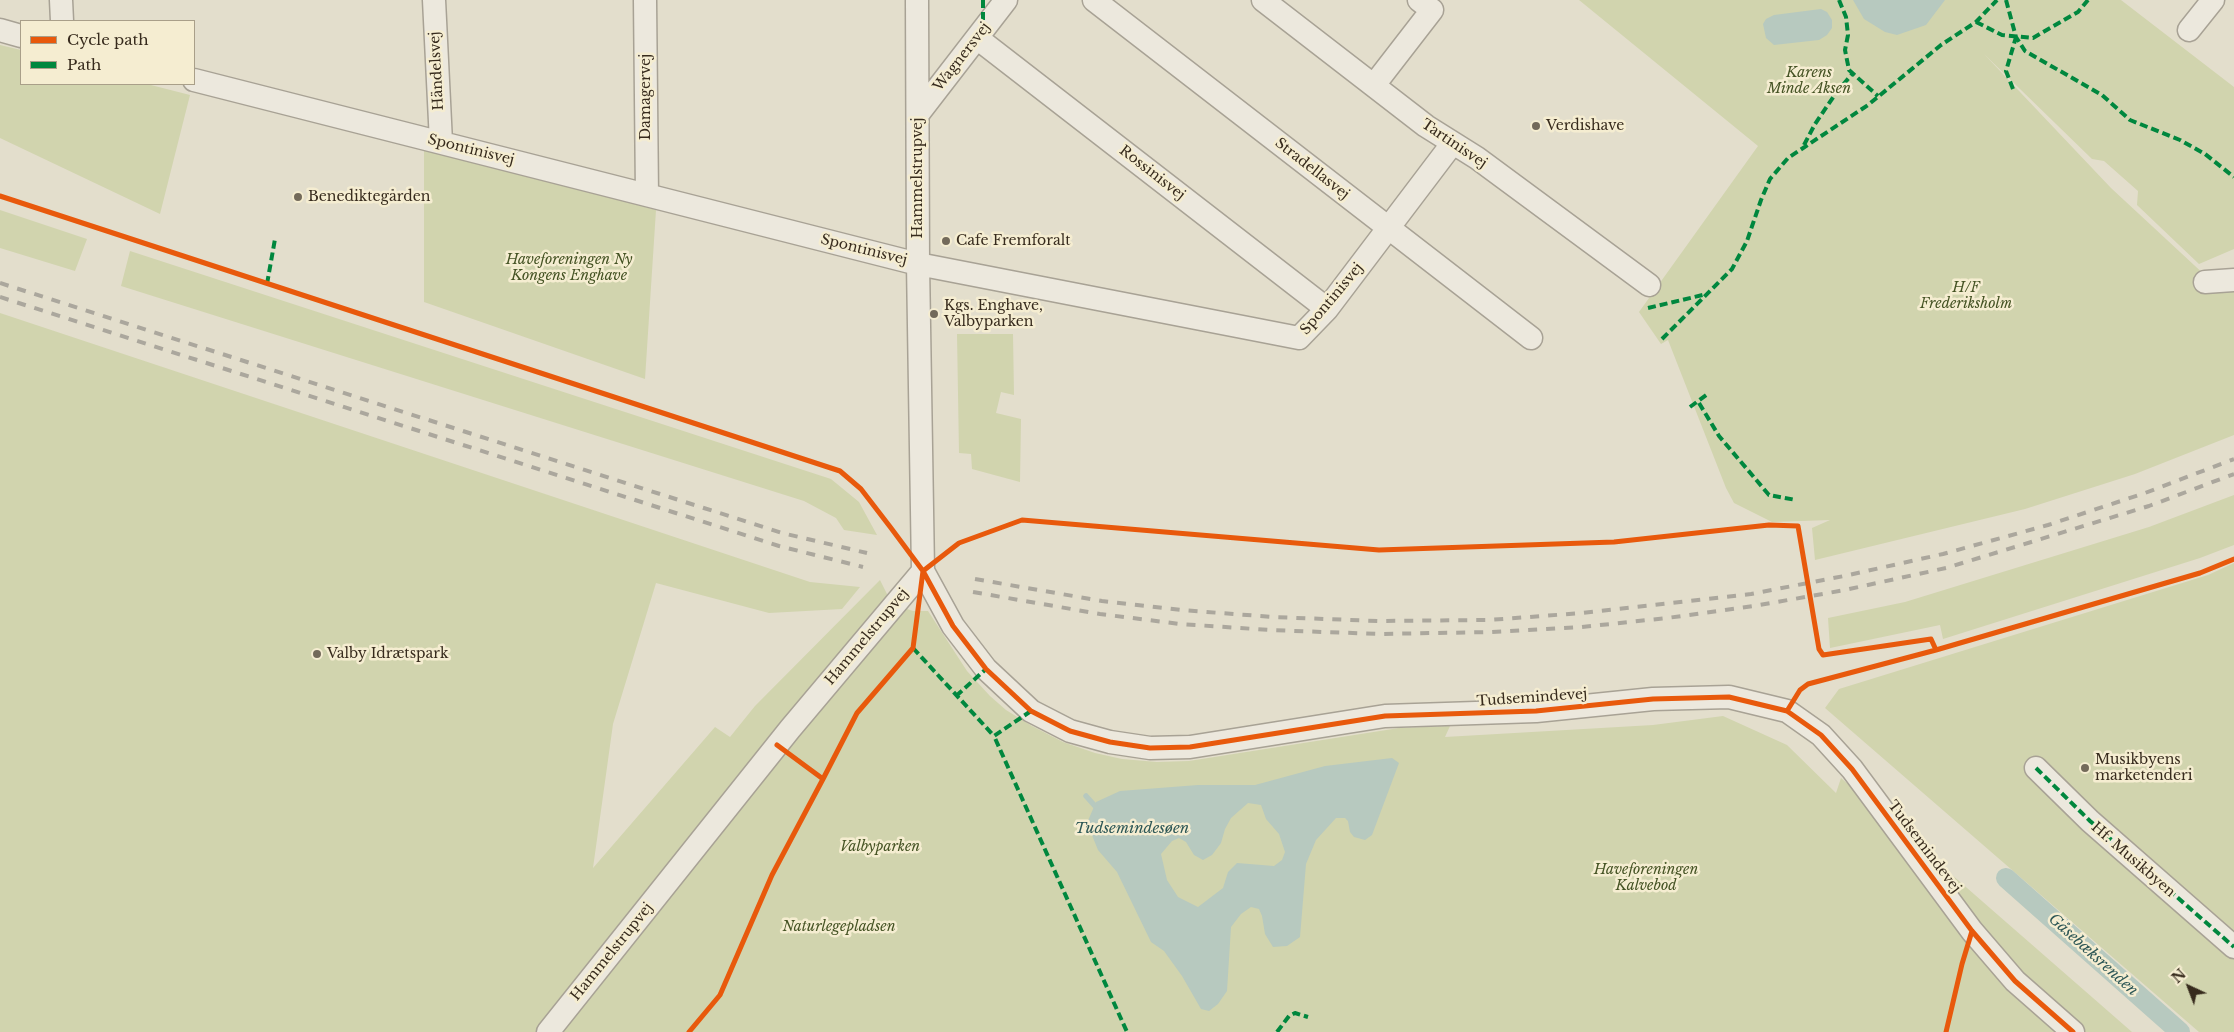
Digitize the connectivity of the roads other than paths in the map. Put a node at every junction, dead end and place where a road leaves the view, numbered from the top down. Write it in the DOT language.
graph roads {
  1 [pos="61,0"];
  2 [pos="434,0"];
  3 [pos="645,0"];
  4 [pos="918,0"];
  5 [pos="1006,0"];
  6 [pos="1094,0"];
  7 [pos="1262,0"];
  8 [pos="1419,0"];
  9 [pos="2213,0"];
  10 [pos="62,20"];
  11 [pos="0,30"];
  12 [pos="2190,30"];
  13 [pos="20,36"];
  14 [pos="977,38"];
  15 [pos="195,80"];
  16 [pos="1374,85"];
  17 [pos="918,114"];
  18 [pos="441,142"];
  19 [pos="1452,144"];
  20 [pos="647,195"];
  21 [pos="1390,228"];
  22 [pos="918,264"];
  23 [pos="2234,280"];
  24 [pos="2205,282"];
  25 [pos="1649,285"];
  26 [pos="1327,309"];
  27 [pos="1531,338"];
  28 [pos="923,571"];
  29 [pos="2036,768"];
  30 [pos="2234,948"];
  31 [pos="548,1032"];
  32 [pos="2073,1032"];
  1 -- 10 [label="street"];
  2 -- 18 [label="street, Händelsvej"];
  3 -- 20 [label="street, Damagervej"];
  4 -- 17 [label="street, Hammelstrupvej"];
  5 -- 14 [label="street, Wagnersvej"];
  6 -- 21 [label="street, Stradellasvej"];
  7 -- 16 [label="street, Tartinisvej"];
  8 -- 16 [label="street"];
  9 -- 12 [label="street"];
  11 -- 13 [label="street"];
  14 -- 17 [label="street, Wagnersvej"];
  14 -- 26 [label="street, Rossinisvej"];
  15 -- 18 [label="street, Spontinisvej"];
  16 -- 19 [label="street, Tartinisvej"];
  17 -- 22 [label="street, Hammelstrupvej"];
  18 -- 20 [label="street, Spontinisvej"];
  19 -- 21 [label="street, Spontinisvej"];
  19 -- 25 [label="street, Tartinisvej"];
  20 -- 22 [label="street, Spontinisvej"];
  21 -- 26 [label="street, Spontinisvej"];
  21 -- 27 [label="street, Stradellasvej"];
  22 -- 26 [label="street, Spontinisvej"];
  22 -- 28 [label="street, Hammelstrupvej"];
  23 -- 24 [label="street"];
  28 -- 31 [label="street, Hammelstrupvej"];
  28 -- 32 [label="street, Tudsemindevej"];
  29 -- 30 [label="street, Hf. Musikbyen"];
}
